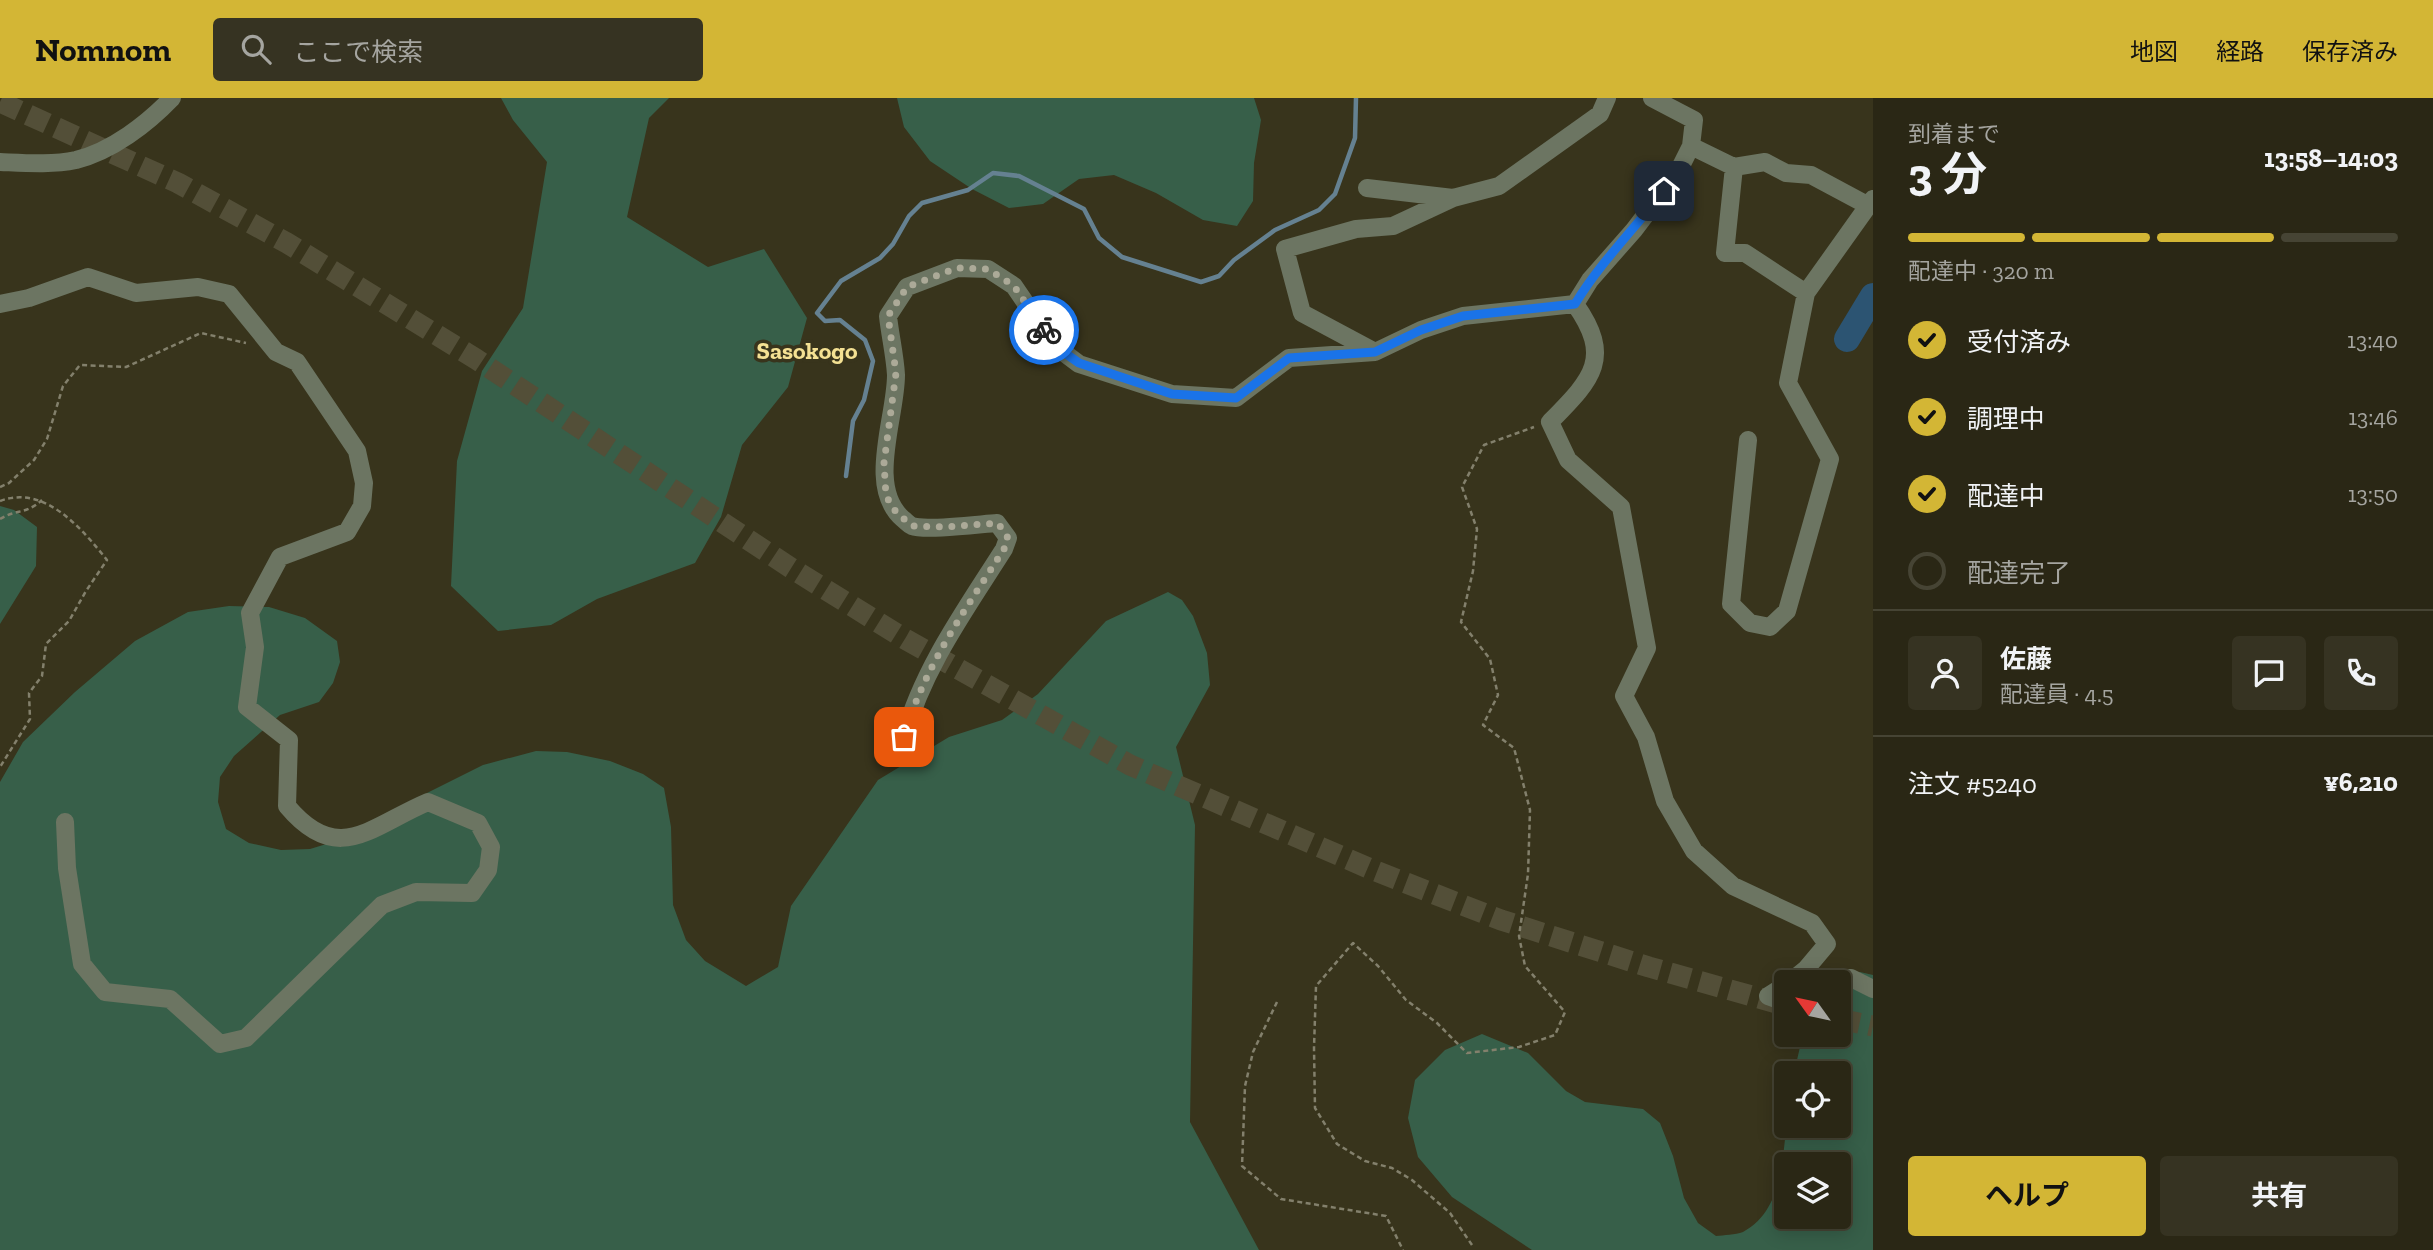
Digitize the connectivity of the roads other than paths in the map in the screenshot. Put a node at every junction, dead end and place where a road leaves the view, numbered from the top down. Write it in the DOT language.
graph roads {
  1 [pos="172,98"];
  2 [pos="1607,98"];
  3 [pos="1651,98"];
  4 [pos="1691,146"];
  5 [pos="0,162"];
  6 [pos="1734,167"];
  7 [pos="1367,188"];
  8 [pos="1453,198"];
  9 [pos="1871,203"];
  10 [pos="1806,293"];
  11 [pos="0,304"];
  12 [pos="1575,304"];
  13 [pos="1375,352"];
  14 [pos="1748,440"];
  15 [pos="904,737"];
  16 [pos="65,822"];
  17 [pos="1805,970"];
  18 [pos="1852,978"];
  19 [pos="1873,989"];
  1 -- 5 [label="street"];
  2 -- 8 [label="street"];
  3 -- 4 [label="street"];
  4 -- 6 [label="street"];
  4 -- 12 [label="street"];
  6 -- 9 [label="street"];
  6 -- 10 [label="street"];
  7 -- 8 [label="street"];
  8 -- 13 [label="street"];
  9 -- 10 [label="street"];
  10 -- 14 [label="street"];
  11 -- 16 [label="street"];
  12 -- 13 [label="street"];
  12 -- 17 [label="street"];
  13 -- 15 [label="street"];
  18 -- 19 [label="street"];
}
